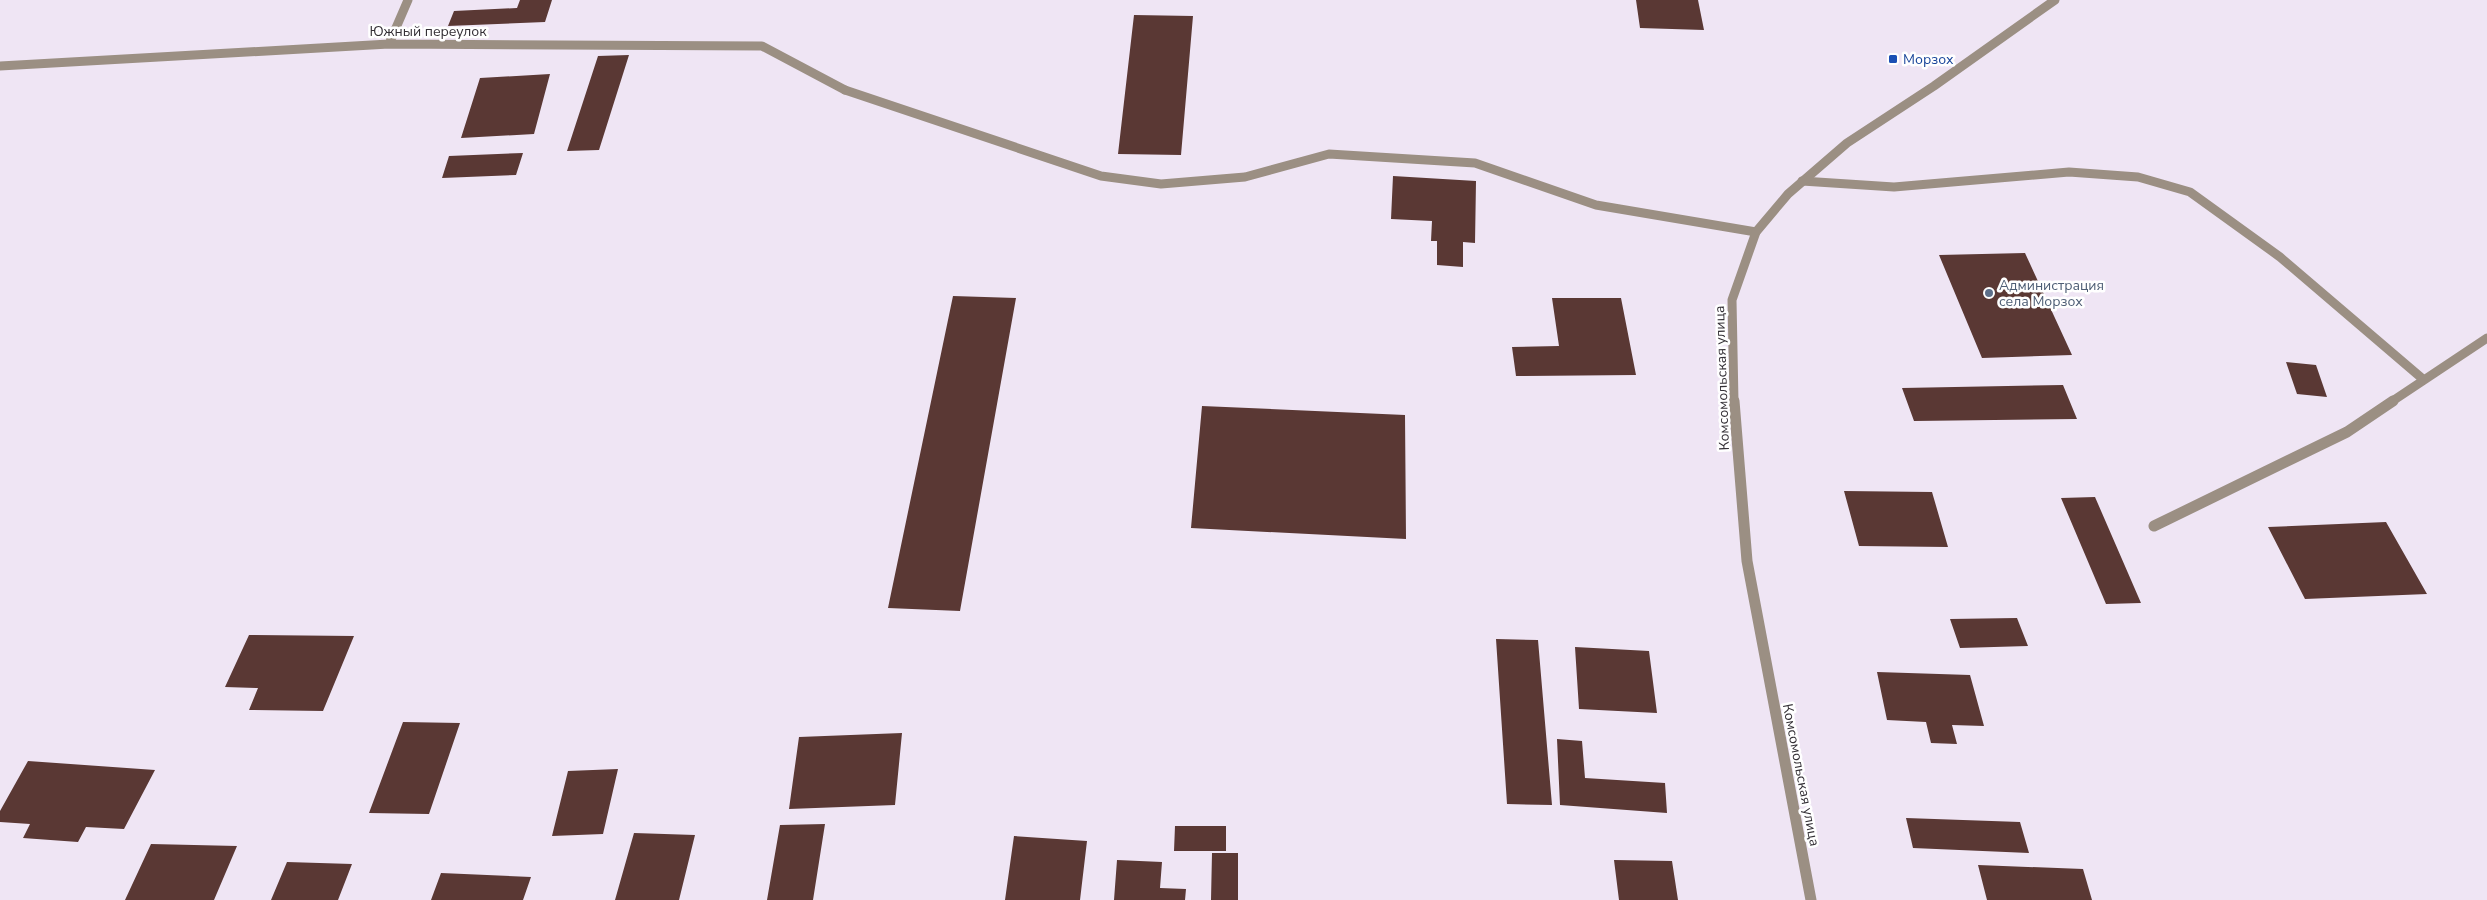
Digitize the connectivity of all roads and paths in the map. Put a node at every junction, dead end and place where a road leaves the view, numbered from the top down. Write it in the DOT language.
graph roads {
  1 [pos="408,0"];
  2 [pos="2055,0"];
  3 [pos="389,44"];
  4 [pos="0,66"];
  5 [pos="1802,182"];
  6 [pos="1756,232"];
  7 [pos="2487,338"];
  8 [pos="2424,380"];
  9 [pos="2154,526"];
  10 [pos="1811,900"];
  1 -- 3 [label="street"];
  2 -- 5 [label="street, Комсомольская улица"];
  3 -- 4 [label="street, Южный переулок"];
  3 -- 6 [label="street, Южный переулок"];
  5 -- 6 [label="street, Комсомольская улица"];
  5 -- 8 [label="street"];
  6 -- 10 [label="street, Комсомольская улица"];
  7 -- 8 [label="street"];
  8 -- 9 [label="street"];
}
